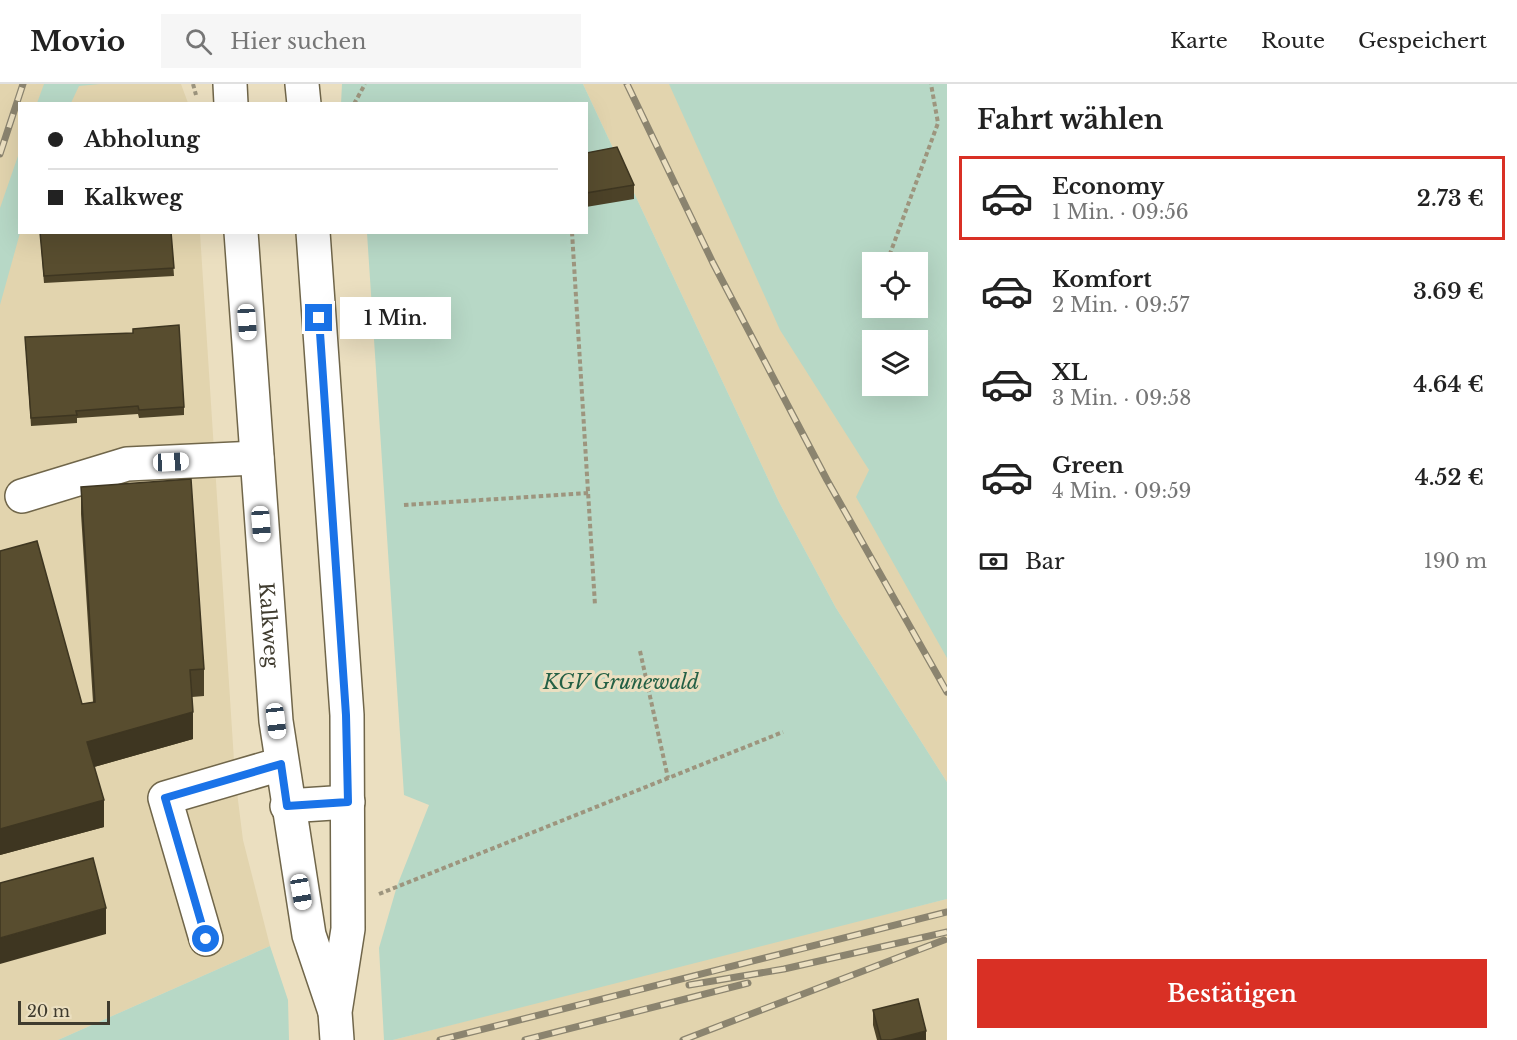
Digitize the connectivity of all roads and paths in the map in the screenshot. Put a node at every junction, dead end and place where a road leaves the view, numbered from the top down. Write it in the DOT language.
graph roads {
  1 [pos="230,84"];
  2 [pos="302,84"];
  3 [pos="366,84"];
  4 [pos="931,84"];
  5 [pos="231,102"];
  6 [pos="304,102"];
  7 [pos="355,102"];
  8 [pos="241,234"];
  9 [pos="313,234"];
  10 [pos="572,234"];
  11 [pos="891,252"];
  12 [pos="257,458"];
  13 [pos="589,493"];
  14 [pos="22,496"];
  15 [pos="404,505"];
  16 [pos="595,605"];
  17 [pos="640,651"];
  18 [pos="783,732"];
  19 [pos="281,764"];
  20 [pos="668,778"];
  21 [pos="348,802"];
  22 [pos="287,806"];
  23 [pos="375,895"];
  24 [pos="206,939"];
  25 [pos="336,1026"];
  1 -- 5 [label="street"];
  2 -- 6 [label="street"];
  3 -- 7 [label="path"];
  4 -- 11 [label="path"];
  8 -- 12 [label="street, Kalkweg"];
  9 -- 21 [label="street, Kalkweg"];
  10 -- 13 [label="path"];
  12 -- 14 [label="street"];
  12 -- 19 [label="street, Kalkweg"];
  13 -- 15 [label="path"];
  13 -- 16 [label="path"];
  17 -- 20 [label="path"];
  18 -- 20 [label="path"];
  19 -- 22 [label="street, Kalkweg"];
  19 -- 24 [label="street"];
  20 -- 23 [label="path"];
  21 -- 22 [label="street"];
  21 -- 25 [label="street, Kalkweg"];
  22 -- 25 [label="street, Kalkweg"];
}
